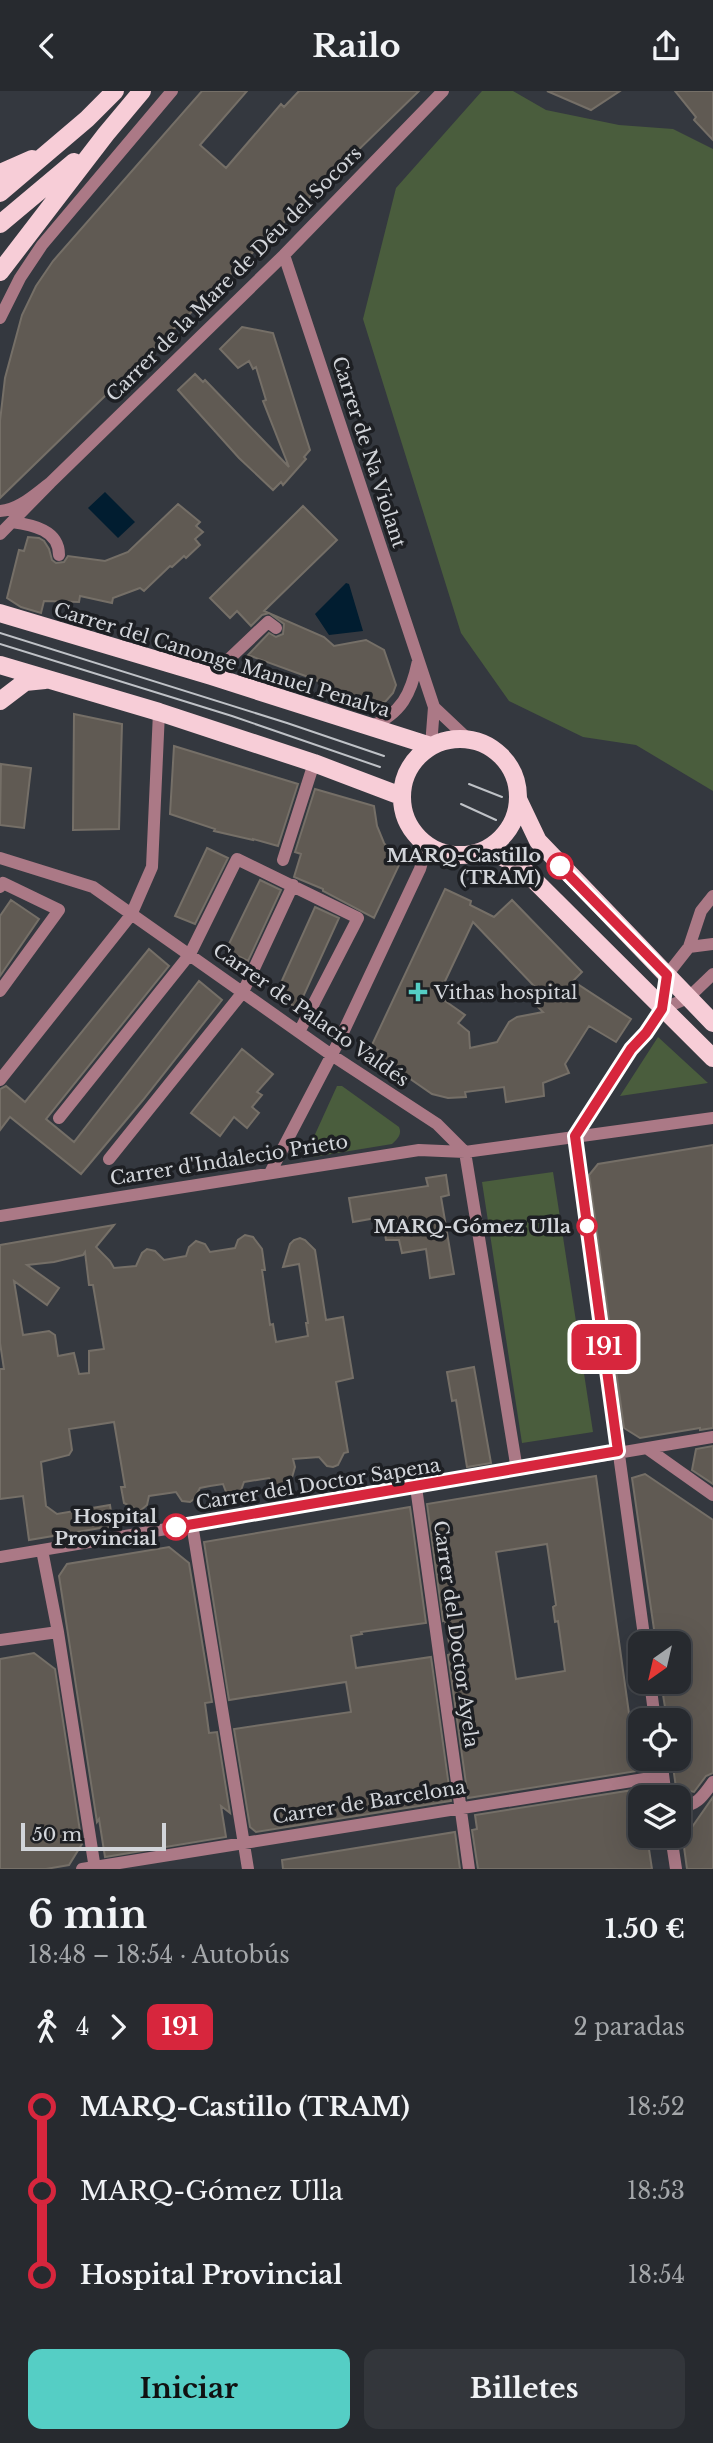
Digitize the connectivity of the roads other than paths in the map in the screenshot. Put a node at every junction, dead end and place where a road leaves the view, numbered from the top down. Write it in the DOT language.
graph roads {
  1 [pos="115,91"];
  2 [pos="142,91"];
  3 [pos="172,91"];
  4 [pos="443,91"];
  5 [pos="106,134"];
  6 [pos="52,151"];
  7 [pos="0,173"];
  8 [pos="0,193"];
  9 [pos="0,224"];
  10 [pos="284,255"];
  11 [pos="0,272"];
  12 [pos="0,318"];
  13 [pos="50,483"];
  14 [pos="0,511"];
  15 [pos="12,522"];
  16 [pos="0,534"];
  17 [pos="59,555"];
  18 [pos="0,613"];
  19 [pos="276,628"];
  20 [pos="418,661"];
  21 [pos="0,665"];
  22 [pos="211,676"];
  23 [pos="50,680"];
  24 [pos="0,701"];
  25 [pos="434,707"];
  26 [pos="159,712"];
  27 [pos="370,727"];
  28 [pos="469,740"];
  29 [pos="431,746"];
  30 [pos="314,763"];
  31 [pos="401,796"];
  32 [pos="518,799"];
  33 [pos="427,845"];
  34 [pos="487,849"];
  35 [pos="0,858"];
  36 [pos="283,860"];
  37 [pos="293,885"];
  38 [pos="0,887"];
  39 [pos="713,896"];
  40 [pos="131,915"];
  41 [pos="713,944"];
  42 [pos="690,947"];
  43 [pos="190,954"];
  44 [pos="713,974"];
  45 [pos="667,975"];
  46 [pos="0,991"];
  47 [pos="243,992"];
  48 [pos="688,998"];
  49 [pos="662,1009"];
  50 [pos="713,1023"];
  51 [pos="299,1032"];
  52 [pos="330,1054"];
  53 [pos="713,1058"];
  54 [pos="0,1080"];
  55 [pos="58,1118"];
  56 [pos="713,1118"];
  57 [pos="575,1136"];
  58 [pos="465,1152"];
  59 [pos="109,1159"];
  60 [pos="270,1173"];
  61 [pos="0,1216"];
  62 [pos="713,1437"];
  63 [pos="648,1449"];
  64 [pos="618,1451"];
  65 [pos="517,1470"];
  66 [pos="416,1487"];
  67 [pos="713,1495"];
  68 [pos="192,1524"];
  69 [pos="42,1550"];
  70 [pos="0,1557"];
  71 [pos="643,1631"];
  72 [pos="58,1632"];
  73 [pos="0,1640"];
  74 [pos="662,1771"];
  75 [pos="663,1776"];
  76 [pos="713,1782"];
  77 [pos="664,1785"];
  78 [pos="691,1806"];
  79 [pos="460,1808"];
  80 [pos="243,1841"];
  81 [pos="673,1848"];
  82 [pos="91,1868"];
  83 [pos="248,1869"];
  84 [pos="469,1869"];
  85 [pos="676,1869"];
  1 -- 6 [label="main road"];
  2 -- 5 [label="main road"];
  3 -- 12 [label="street"];
  4 -- 10 [label="street, Carrer de la Mare de Déu del Socors"];
  5 -- 9 [label="main road"];
  5 -- 11 [label="main road"];
  6 -- 7 [label="main road"];
  6 -- 8 [label="main road"];
  10 -- 13 [label="street, Carrer de la Mare de Déu del Socors"];
  10 -- 20 [label="street, Carrer de Na Violant"];
  13 -- 14 [label="street, Carrer de la Mare de Déu del Socors"];
  13 -- 15 [label="street, Carrer de la Mare de Déu del Socors"];
  15 -- 16 [label="street, Carrer de la Mare de Déu del Socors"];
  15 -- 17 [label="street"];
  18 -- 22 [label="main road, Carrer del Canonge Manuel Penalva"];
  19 -- 22 [label="street"];
  20 -- 25 [label="street, Carrer de Na Violant"];
  20 -- 27 [label="street"];
  21 -- 23 [label="main road"];
  22 -- 27 [label="main road, Carrer del Canonge Manuel Penalva"];
  23 -- 24 [label="main road"];
  23 -- 26 [label="main road"];
  25 -- 28 [label="street, Carrer de Na Violant"];
  25 -- 29 [label="street, Carrer de Na Violant"];
  26 -- 30 [label="main road"];
  26 -- 40 [label="street"];
  27 -- 29 [label="main road, Carrer del Canonge Manuel Penalva"];
  28 -- 29 [label="main road"];
  28 -- 32 [label="main road"];
  29 -- 31 [label="main road"];
  30 -- 31 [label="main road"];
  30 -- 36 [label="street"];
  31 -- 33 [label="main road"];
  32 -- 34 [label="main road"];
  32 -- 45 [label="main road"];
  33 -- 34 [label="main road"];
  33 -- 52 [label="street"];
  34 -- 49 [label="main road"];
  35 -- 40 [label="street, Carrer de Palacio Valdés"];
  37 -- 43 [label="street"];
  37 -- 47 [label="street"];
  37 -- 51 [label="street"];
  38 -- 46 [label="street"];
  39 -- 42 [label="street"];
  40 -- 43 [label="street, Carrer de Palacio Valdés"];
  40 -- 54 [label="street"];
  41 -- 42 [label="street"];
  42 -- 45 [label="street"];
  43 -- 47 [label="street, Carrer de Palacio Valdés"];
  43 -- 55 [label="street"];
  44 -- 48 [label="street"];
  45 -- 48 [label="main road"];
  45 -- 49 [label="street"];
  47 -- 51 [label="street, Carrer de Palacio Valdés"];
  47 -- 59 [label="street"];
  48 -- 49 [label="street"];
  48 -- 50 [label="main road"];
  49 -- 53 [label="main road"];
  49 -- 57 [label="street"];
  51 -- 52 [label="street, Carrer de Palacio Valdés"];
  52 -- 58 [label="street, Carrer de Palacio Valdés"];
  52 -- 60 [label="street"];
  56 -- 57 [label="street"];
  57 -- 58 [label="street, Carrer d'Indalecio Prieto"];
  57 -- 64 [label="street"];
  58 -- 60 [label="street, Carrer d'Indalecio Prieto"];
  58 -- 65 [label="street"];
  60 -- 61 [label="street, Carrer d'Indalecio Prieto"];
  62 -- 63 [label="street"];
  63 -- 64 [label="street"];
  63 -- 67 [label="street"];
  64 -- 65 [label="street, Carrer del Doctor Sapena"];
  64 -- 71 [label="street"];
  65 -- 66 [label="street, Carrer del Doctor Sapena"];
  66 -- 68 [label="street, Carrer del Doctor Sapena"];
  66 -- 79 [label="street, Carrer del Doctor Ayela"];
  68 -- 69 [label="street, Carrer del Doctor Sapena"];
  68 -- 80 [label="street"];
  69 -- 70 [label="street, Carrer del Doctor Sapena"];
  69 -- 72 [label="street"];
  72 -- 73 [label="street"];
  72 -- 82 [label="street"];
  74 -- 75 [label="street"];
  75 -- 77 [label="street"];
  75 -- 79 [label="street, Carrer de Barcelona"];
  76 -- 78 [label="street"];
  79 -- 80 [label="street, Carrer de Barcelona"];
  79 -- 84 [label="street, Carrer del Doctor Ayela"];
  80 -- 82 [label="street, Carrer de Barcelona"];
  80 -- 83 [label="street"];
  81 -- 85 [label="street"];
}
